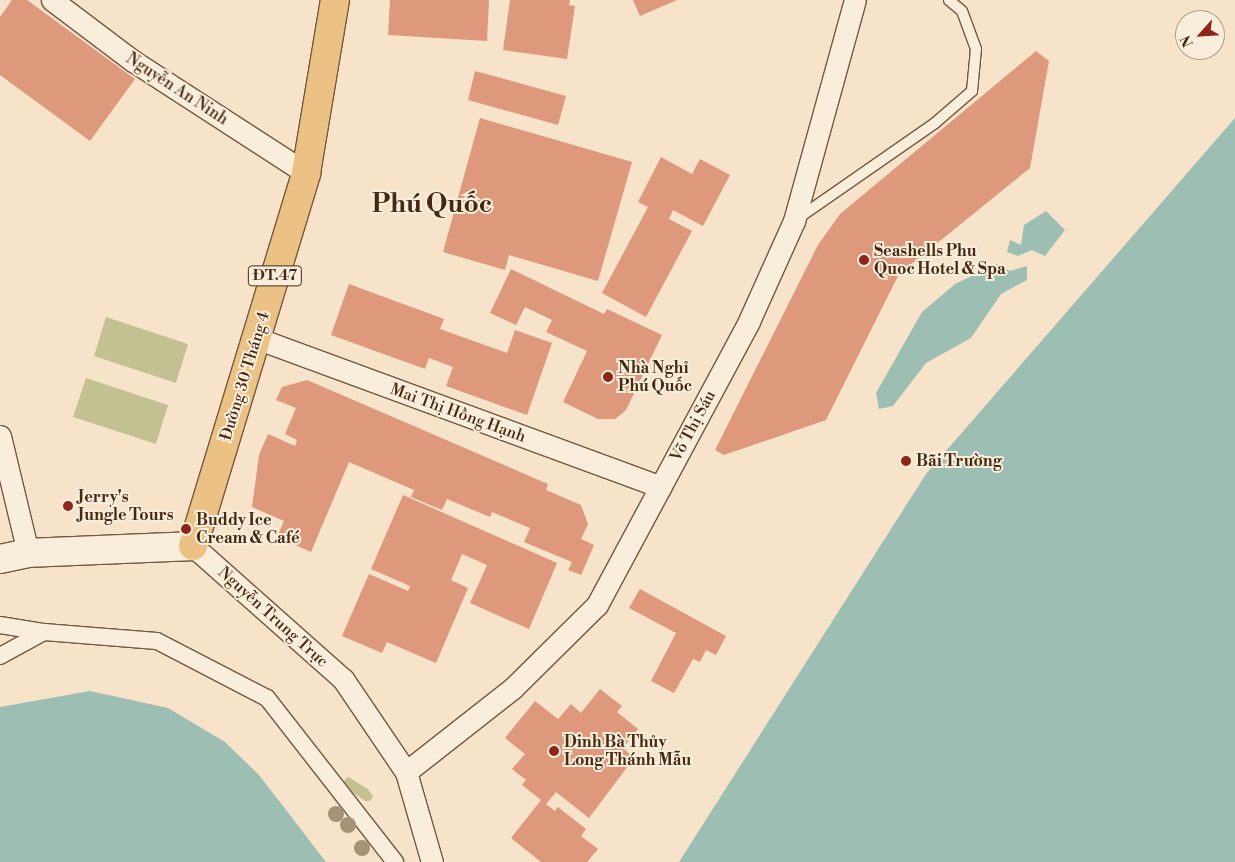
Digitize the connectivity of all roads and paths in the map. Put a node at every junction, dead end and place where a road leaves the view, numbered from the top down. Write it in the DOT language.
graph roads {
  1 [pos="52,0"];
  2 [pos="335,0"];
  3 [pos="855,0"];
  4 [pos="949,0"];
  5 [pos="306,173"];
  6 [pos="794,221"];
  7 [pos="256,338"];
  8 [pos="0,436"];
  9 [pos="660,487"];
  10 [pos="193,546"];
  11 [pos="28,553"];
  12 [pos="0,559"];
  13 [pos="0,625"];
  14 [pos="44,632"];
  15 [pos="0,656"];
  16 [pos="406,772"];
  17 [pos="395,862"];
  18 [pos="432,862"];
  1 -- 5 [label="street, Nguyễn An Ninh"];
  2 -- 5 [label="main road, Đường 30 Tháng 4 / ĐT.47"];
  3 -- 6 [label="street, Võ Thị Sáu"];
  4 -- 6 [label="lane"];
  5 -- 7 [label="main road, Đường 30 Tháng 4 / ĐT.47"];
  6 -- 9 [label="street, Võ Thị Sáu"];
  7 -- 9 [label="street, Mai Thị Hồng Hạnh"];
  7 -- 10 [label="main road, Đường 30 Tháng 4 / ĐT.47"];
  8 -- 11 [label="street"];
  9 -- 16 [label="street, Võ Thị Sáu"];
  10 -- 11 [label="main road"];
  10 -- 16 [label="street, Nguyễn Trung Trực"];
  11 -- 12 [label="main road"];
  13 -- 14 [label="street"];
  14 -- 15 [label="street"];
  14 -- 17 [label="street"];
  16 -- 18 [label="street, Nguyễn Trung Trực"];
}
